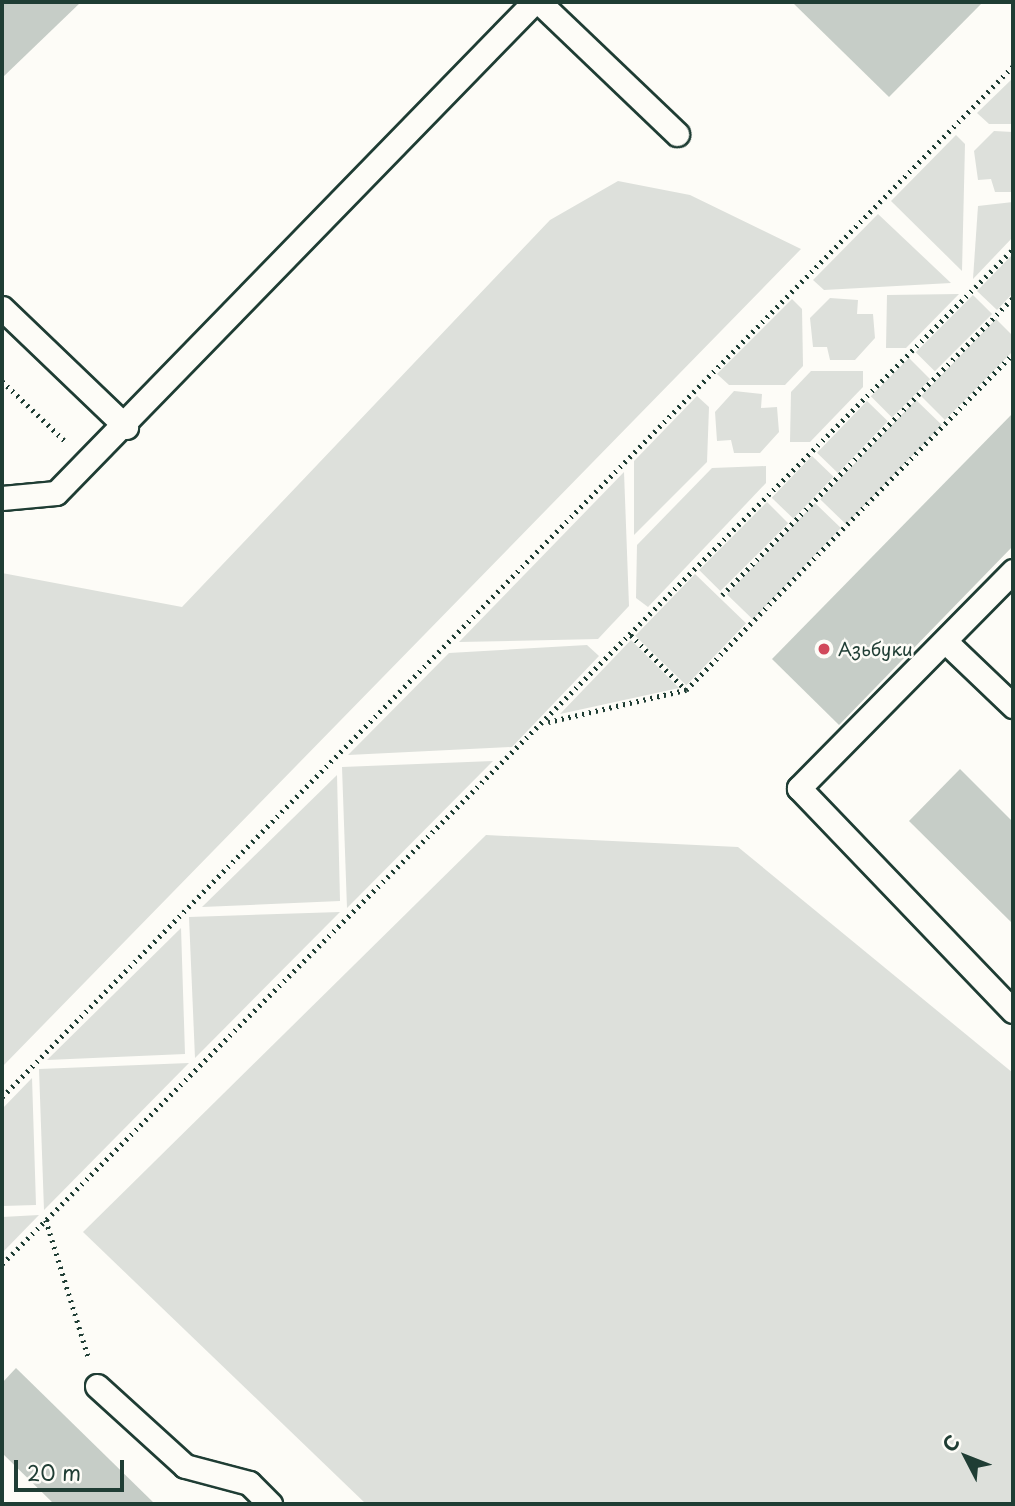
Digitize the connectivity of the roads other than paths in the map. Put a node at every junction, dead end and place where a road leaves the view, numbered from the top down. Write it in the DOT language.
graph roads {
  1 [pos="537,2"];
  2 [pos="677,134"];
  3 [pos="2,308"];
  4 [pos="125,427"];
  5 [pos="2,498"];
  6 [pos="1013,571"];
  7 [pos="946,642"];
  8 [pos="1013,706"];
  9 [pos="1013,1011"];
  10 [pos="97,1386"];
  11 [pos="270,1504"];
  1 -- 2 [label="lane"];
  1 -- 4 [label="lane"];
  3 -- 4 [label="lane"];
  4 -- 5 [label="lane"];
  6 -- 7 [label="lane"];
  7 -- 8 [label="lane"];
  7 -- 9 [label="lane"];
  10 -- 11 [label="lane"];
}
